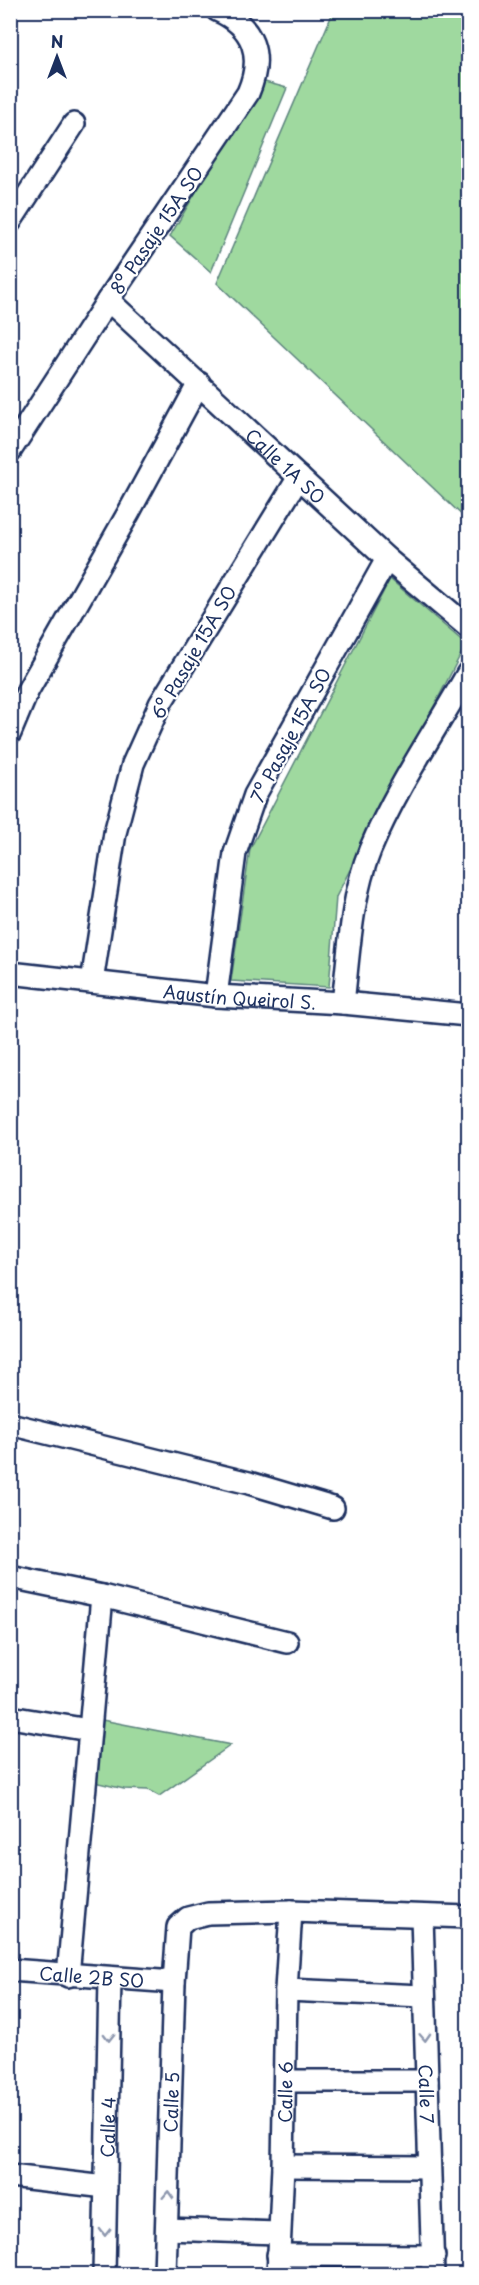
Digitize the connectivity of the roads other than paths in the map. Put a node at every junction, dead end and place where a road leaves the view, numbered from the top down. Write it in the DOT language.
graph roads {
  1 [pos="218,11"];
  2 [pos="74,124"];
  3 [pos="10,222"];
  4 [pos="108,300"];
  5 [pos="199,383"];
  6 [pos="10,452"];
  7 [pos="299,477"];
  8 [pos="387,559"];
  9 [pos="468,627"];
  10 [pos="468,673"];
  11 [pos="10,733"];
  12 [pos="10,973"];
  13 [pos="92,982"];
  14 [pos="216,996"];
  15 [pos="343,1004"];
  16 [pos="468,1015"];
  17 [pos="10,1424"];
  18 [pos="333,1508"];
  19 [pos="10,1577"];
  20 [pos="102,1596"];
  21 [pos="287,1642"];
  22 [pos="10,1717"];
  23 [pos="89,1730"];
  24 [pos="291,1911"];
  25 [pos="422,1916"];
  26 [pos="468,1917"];
  27 [pos="10,1970"];
  28 [pos="68,1976"];
  29 [pos="110,1979"];
  30 [pos="174,1982"];
  31 [pos="286,1990"];
  32 [pos="423,1996"];
  33 [pos="285,2081"];
  34 [pos="428,2081"];
  35 [pos="283,2166"];
  36 [pos="429,2167"];
  37 [pos="10,2176"];
  38 [pos="106,2187"];
  39 [pos="167,2229"];
  40 [pos="278,2233"];
  41 [pos="278,2264"];
  42 [pos="433,2265"];
  43 [pos="104,2274"];
  44 [pos="165,2274"];
  1 -- 4 [label="street, 8º Pasaje 15A SO"];
  2 -- 3 [label="street"];
  4 -- 5 [label="street, Calle 1A SO"];
  4 -- 6 [label="street, 8º Pasaje 15A SO"];
  5 -- 7 [label="street, Calle 1A SO"];
  5 -- 11 [label="street"];
  7 -- 8 [label="street, Calle 1A SO"];
  7 -- 13 [label="street, 6º Pasaje 15A SO"];
  8 -- 9 [label="street, Calle 1A SO"];
  8 -- 14 [label="street, 7º Pasaje 15A SO"];
  10 -- 15 [label="street"];
  12 -- 13 [label="street, Agustín Queirol S."];
  13 -- 14 [label="street, Agustín Queirol S."];
  14 -- 15 [label="street, Agustín Queirol S."];
  15 -- 16 [label="street, Agustín Queirol S."];
  17 -- 18 [label="street"];
  19 -- 20 [label="street"];
  20 -- 21 [label="street"];
  20 -- 23 [label="street"];
  22 -- 23 [label="street"];
  23 -- 28 [label="street"];
  24 -- 25 [label="street"];
  24 -- 30 [label="street, Calle 5"];
  24 -- 31 [label="street, Calle 6"];
  25 -- 26 [label="street"];
  25 -- 32 [label="street, Calle 7"];
  27 -- 28 [label="street, Calle 2B SO"];
  28 -- 29 [label="street, Calle 2B SO"];
  29 -- 30 [label="street, Calle 2B SO"];
  29 -- 38 [label="street, Calle 4, one-way"];
  39 -- 30 [label="street, Calle 5, one-way"];
  31 -- 32 [label="street"];
  31 -- 33 [label="street, Calle 6"];
  32 -- 34 [label="street, Calle 7, one-way"];
  33 -- 34 [label="street"];
  33 -- 35 [label="street, Calle 6"];
  34 -- 36 [label="street, Calle 7"];
  35 -- 36 [label="street"];
  35 -- 40 [label="street, Calle 6"];
  36 -- 42 [label="street, Calle 7"];
  37 -- 38 [label="street"];
  38 -- 43 [label="street, Calle 4, one-way"];
  39 -- 40 [label="street"];
  39 -- 44 [label="street, Calle 5"];
  40 -- 41 [label="street, Calle 6"];
  41 -- 42 [label="street"];
}
